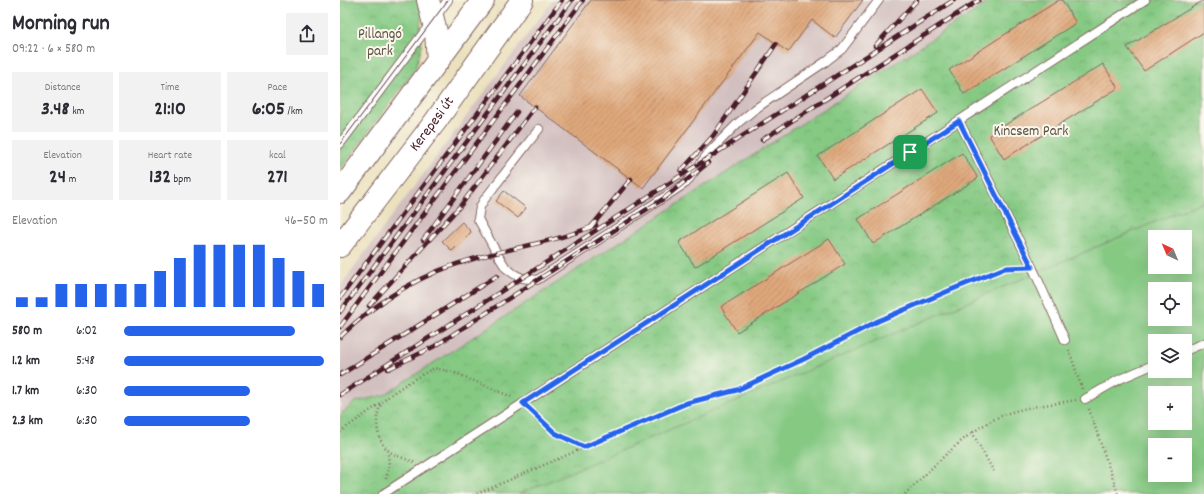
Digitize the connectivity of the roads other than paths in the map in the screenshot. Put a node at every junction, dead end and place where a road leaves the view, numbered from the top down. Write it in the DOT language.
graph roads {
  1 [pos="448,0"];
  2 [pos="462,0"];
  3 [pos="475,0"];
  4 [pos="484,0"];
  5 [pos="522,0"];
  6 [pos="879,0"];
  7 [pos="1145,0"];
  8 [pos="431,10"];
  9 [pos="438,61"];
  10 [pos="959,121"];
  11 [pos="435,122"];
  12 [pos="539,129"];
  13 [pos="340,144"];
  14 [pos="340,192"];
  15 [pos="340,246"];
  16 [pos="1065,340"];
  17 [pos="1204,343"];
  18 [pos="1192,348"];
  19 [pos="1148,367"];
  20 [pos="1085,399"];
  21 [pos="383,494"];
  1 -- 8 [label="lane"];
  2 -- 3 [label="main road"];
  4 -- 9 [label="main road"];
  4 -- 11 [label="main road"];
  5 -- 11 [label="main road, Kerepesi út"];
  6 -- 12 [label="lane"];
  7 -- 10 [label="lane"];
  8 -- 9 [label="main road"];
  8 -- 13 [label="lane"];
  9 -- 14 [label="main road"];
  10 -- 16 [label="lane"];
  10 -- 21 [label="lane"];
  11 -- 15 [label="main road, Kerepesi út"];
  17 -- 18 [label="lane"];
  19 -- 20 [label="lane"];
}
